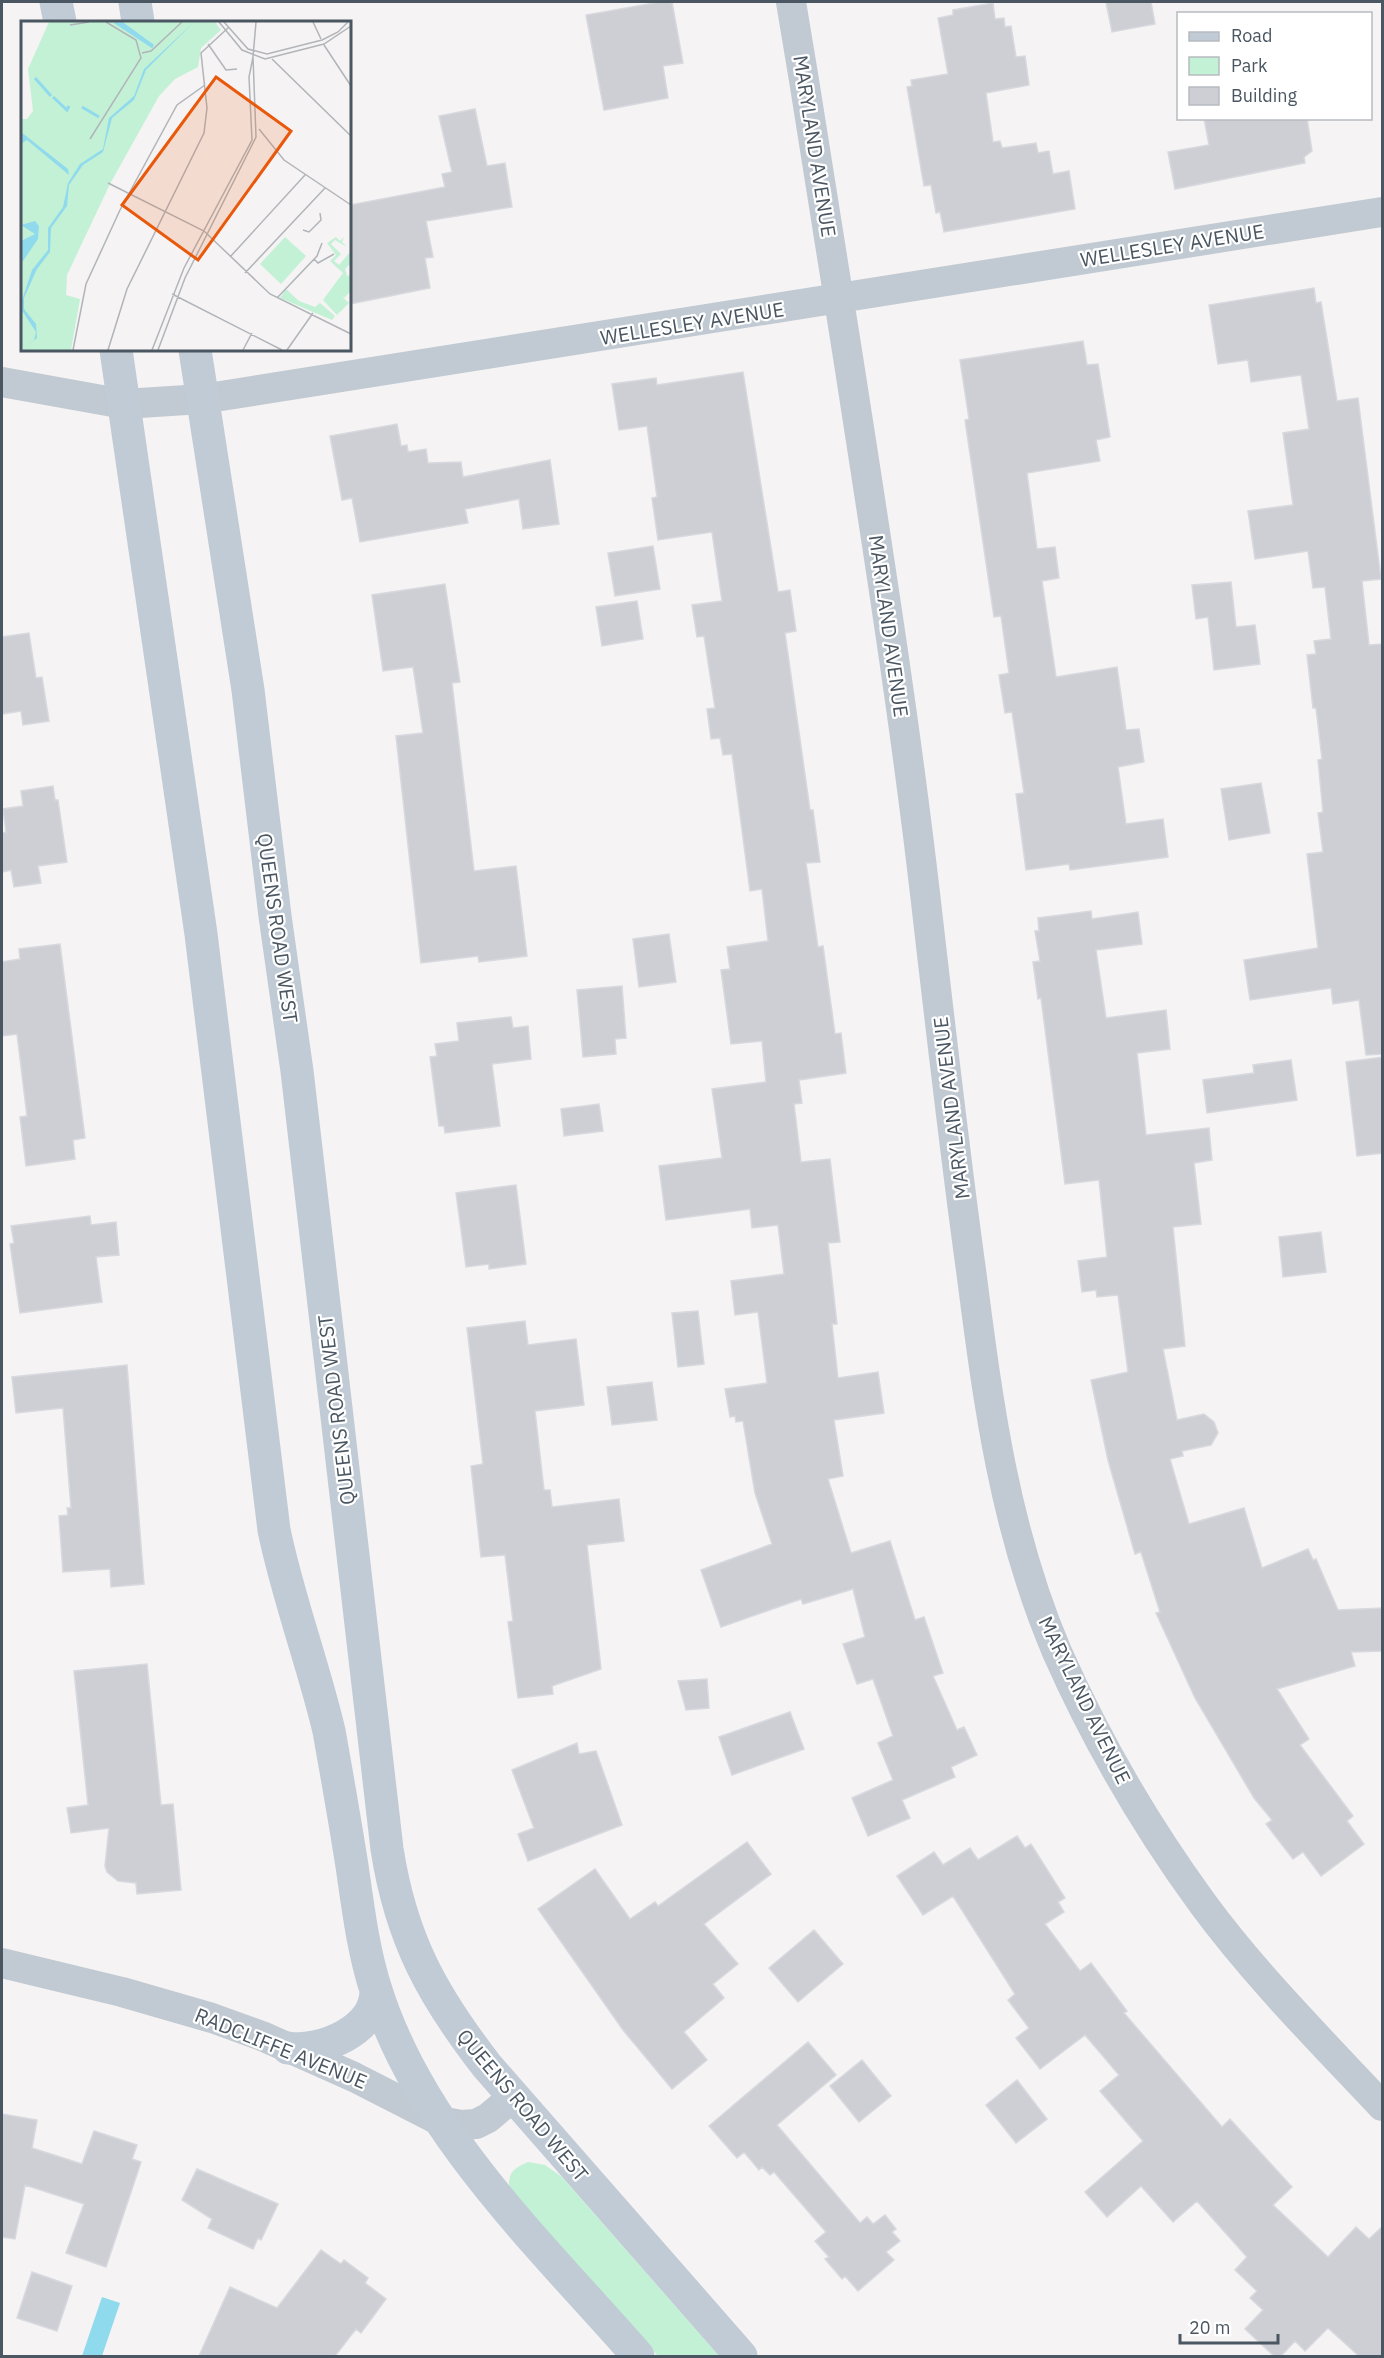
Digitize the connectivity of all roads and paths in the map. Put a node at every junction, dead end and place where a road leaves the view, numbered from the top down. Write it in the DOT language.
graph roads {
  1 [pos="56,2"];
  2 [pos="135,2"];
  3 [pos="791,2"];
  4 [pos="60,21"];
  5 [pos="138,21"];
  6 [pos="1383,212"];
  7 [pos="839,299"];
  8 [pos="116,351"];
  9 [pos="195,351"];
  10 [pos="2,382"];
  11 [pos="202,399"];
  12 [pos="124,404"];
  13 [pos="2,1963"];
  14 [pos="376,1990"];
  15 [pos="288,2048"];
  16 [pos="513,2097"];
  17 [pos="1383,2106"];
  18 [pos="440,2121"];
  19 [pos="638,2356"];
  20 [pos="741,2356"];
  1 -- 4 [label="street"];
  2 -- 5 [label="street"];
  3 -- 7 [label="street, MARYLAND AVENUE"];
  6 -- 7 [label="street, WELLESLEY AVENUE"];
  7 -- 11 [label="street, WELLESLEY AVENUE"];
  7 -- 17 [label="street, MARYLAND AVENUE"];
  8 -- 12 [label="street"];
  9 -- 11 [label="street, QUEENS ROAD WEST"];
  10 -- 12 [label="street, WELLESLEY AVENUE"];
  11 -- 12 [label="street, WELLESLEY AVENUE"];
  11 -- 16 [label="street, QUEENS ROAD WEST"];
  12 -- 14 [label="street"];
  13 -- 15 [label="street, RADCLIFFE AVENUE"];
  14 -- 15 [label="street"];
  14 -- 18 [label="street"];
  15 -- 18 [label="street, RADCLIFFE AVENUE"];
  16 -- 18 [label="street, RADCLIFFE AVENUE"];
  16 -- 20 [label="street, QUEENS ROAD WEST"];
  18 -- 19 [label="street"];
}
